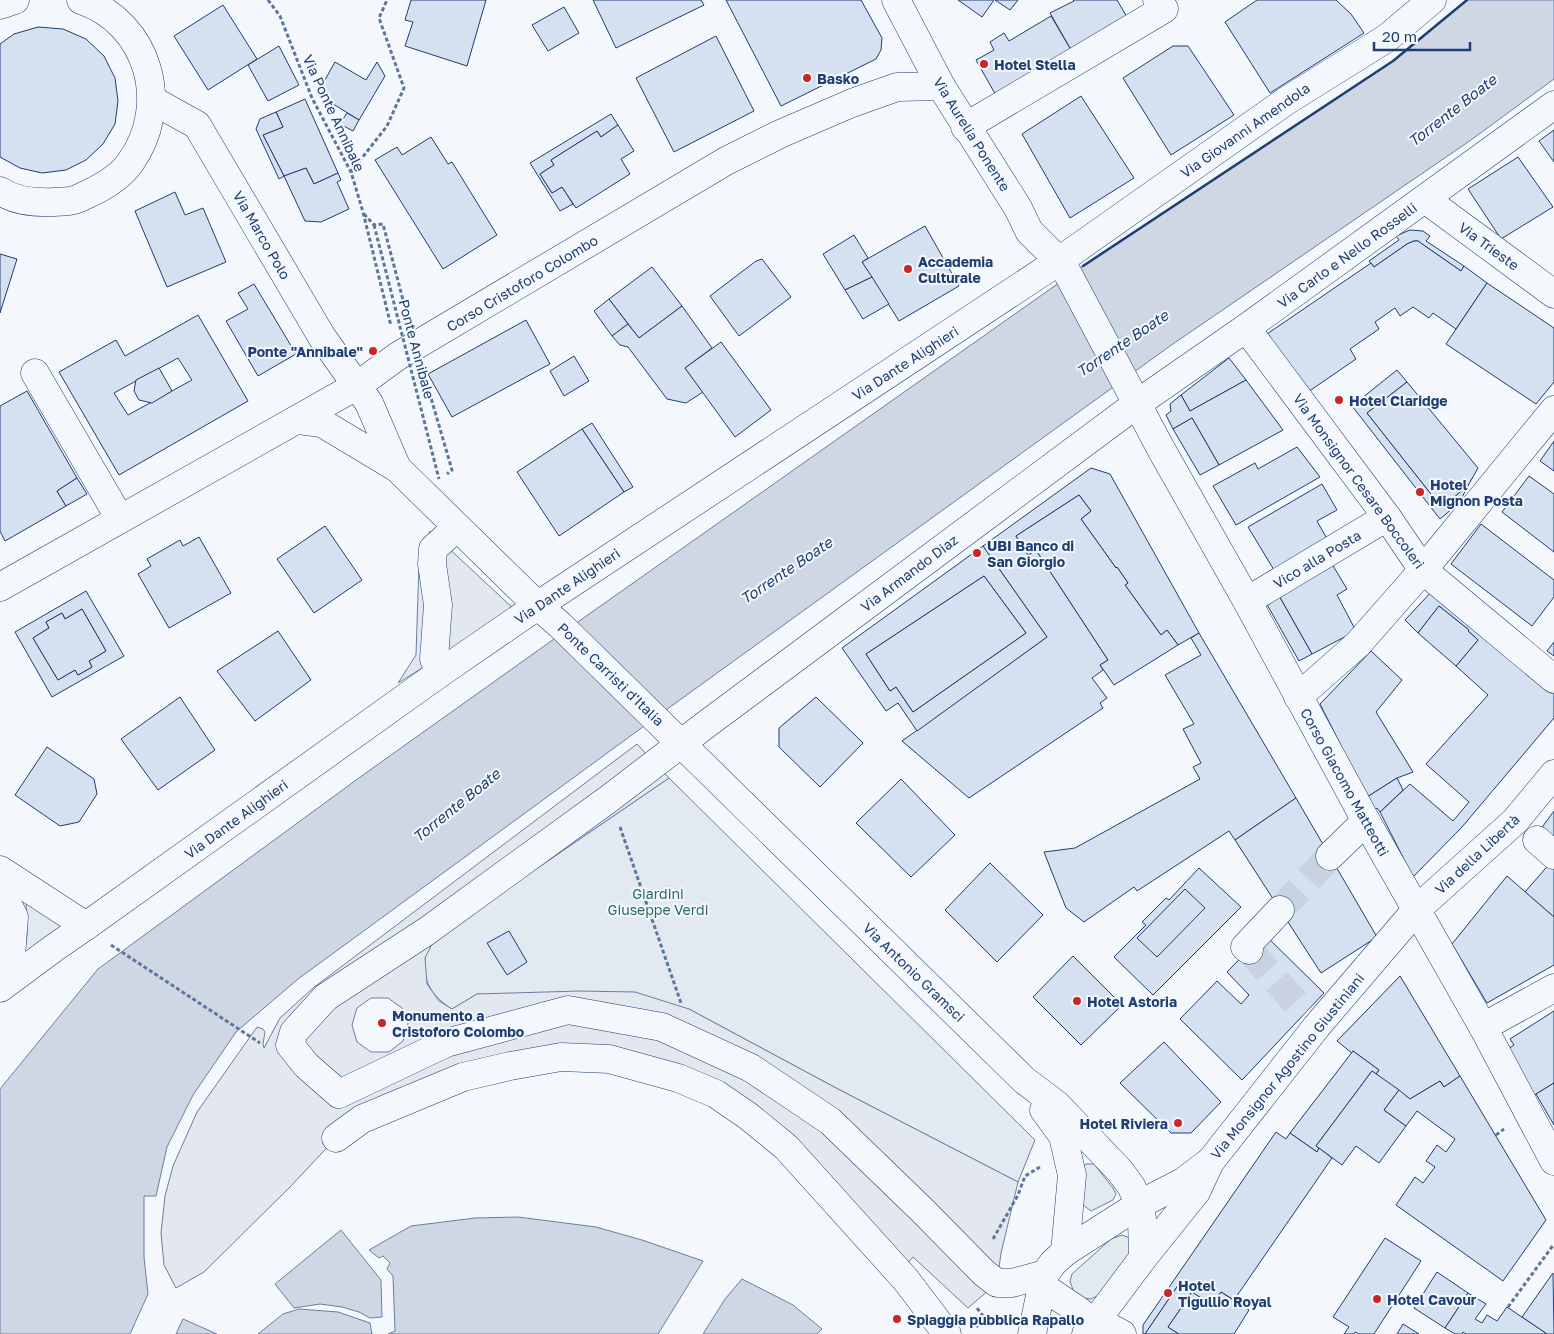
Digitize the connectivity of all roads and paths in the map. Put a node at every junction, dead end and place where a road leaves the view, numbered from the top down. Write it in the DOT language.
graph roads {
  1 [pos="14,0"];
  2 [pos="81,0"];
  3 [pos="268,0"];
  4 [pos="387,0"];
  5 [pos="896,0"];
  6 [pos="1157,0"];
  7 [pos="1432,0"];
  8 [pos="0,5"];
  9 [pos="941,86"];
  10 [pos="152,100"];
  11 [pos="1554,105"];
  12 [pos="965,126"];
  13 [pos="351,172"];
  14 [pos="0,191"];
  15 [pos="1425,199"];
  16 [pos="362,212"];
  17 [pos="374,225"];
  18 [pos="1063,268"];
  19 [pos="1554,294"];
  20 [pos="1246,328"];
  21 [pos="407,351"];
  22 [pos="35,374"];
  23 [pos="358,385"];
  24 [pos="1133,395"];
  25 [pos="1554,410"];
  26 [pos="298,420"];
  27 [pos="397,468"];
  28 [pos="440,479"];
  29 [pos="1387,516"];
  30 [pos="120,519"];
  31 [pos="456,528"];
  32 [pos="1423,570"];
  33 [pos="0,587"];
  34 [pos="1246,601"];
  35 [pos="538,606"];
  36 [pos="440,673"];
  37 [pos="1554,679"];
  38 [pos="1298,696"];
  39 [pos="682,744"];
  40 [pos="1554,774"];
  41 [pos="610,798"];
  42 [pos="1366,821"];
  43 [pos="1330,856"];
  44 [pos="0,870"];
  45 [pos="0,889"];
  46 [pos="1417,909"];
  47 [pos="1280,910"];
  48 [pos="86,926"];
  49 [pos="118,949"];
  50 [pos="1248,950"];
  51 [pos="0,981"];
  52 [pos="0,988"];
  53 [pos="1554,988"];
  54 [pos="1483,1027"];
  55 [pos="695,1042"];
  56 [pos="263,1044"];
  57 [pos="1024,1080"];
  58 [pos="336,1138"];
  59 [pos="1554,1161"];
  60 [pos="1210,1162"];
  61 [pos="1140,1204"];
  62 [pos="1554,1244"];
  63 [pos="1065,1252"];
  64 [pos="1143,1258"];
  65 [pos="1043,1280"];
  66 [pos="1508,1307"];
  67 [pos="1092,1326"];
  68 [pos="947,1334"];
  69 [pos="1032,1334"];
  70 [pos="1122,1334"];
  1 -- 8 [label="street"];
  2 -- 10 [label="street"];
  3 -- 13 [label="path, Via Ponte Annibale"];
  4 -- 13 [label="path"];
  5 -- 9 [label="street, Via Aurelia Ponente"];
  6 -- 12 [label="street"];
  7 -- 18 [label="street, Via Giovanni Amendola"];
  9 -- 12 [label="street, Via Aurelia Ponente"];
  9 -- 21 [label="street, Corso Cristoforo Colombo"];
  10 -- 14 [label="street"];
  10 -- 23 [label="street, Via Marco Polo"];
  11 -- 15 [label="street, Via Carlo e Nello Rosselli"];
  12 -- 18 [label="street, Via Aurelia Ponente"];
  13 -- 16 [label="path, Via Ponte Annibale"];
  15 -- 19 [label="street, Via Trieste"];
  15 -- 20 [label="street, Via Carlo e Nello Rosselli"];
  16 -- 17 [label="path"];
  16 -- 21 [label="path, Via Ponte Annibale"];
  17 -- 21 [label="path"];
  17 -- 28 [label="path, Ponte Annibale, bridge"];
  18 -- 24 [label="street, Via Aurelia Ponente"];
  18 -- 35 [label="street, Via Dante Alighieri"];
  20 -- 24 [label="street, Via Carlo e Nello Rosselli"];
  20 -- 29 [label="street, Via Monsignor Cesare Boccoleri"];
  21 -- 23 [label="street, Corso Cristoforo Colombo"];
  21 -- 28 [label="path"];
  22 -- 30 [label="street"];
  23 -- 26 [label="street, Corso Cristoforo Colombo"];
  23 -- 27 [label="street, Via Marco Polo"];
  24 -- 34 [label="street, Corso Giacomo Matteotti"];
  24 -- 39 [label="street, Via Armando Diaz"];
  25 -- 32 [label="street"];
  26 -- 27 [label="street"];
  26 -- 30 [label="street, Corso Cristoforo Colombo"];
  27 -- 31 [label="street, Ponte Carristi d'Italia"];
  28 -- 31 [label="path, Ponte Annibale"];
  29 -- 32 [label="street, Via Monsignor Cesare Boccoleri"];
  29 -- 34 [label="street, Vico alla Posta"];
  30 -- 33 [label="street, Corso Cristoforo Colombo"];
  31 -- 35 [label="street, Ponte Carristi d'Italia"];
  31 -- 36 [label="street"];
  32 -- 37 [label="street, Via Monsignor Cesare Boccoleri"];
  32 -- 38 [label="street"];
  34 -- 38 [label="street, Corso Giacomo Matteotti"];
  35 -- 36 [label="street, Via Dante Alighieri"];
  35 -- 39 [label="street, Ponte Carristi d'Italia"];
  36 -- 48 [label="street, Via Dante Alighieri"];
  38 -- 42 [label="street, Corso Giacomo Matteotti"];
  39 -- 41 [label="street, Via Armando Diaz"];
  39 -- 57 [label="street, Via Antonio Gramsci"];
  40 -- 46 [label="street, Via della Libertà"];
  41 -- 55 [label="path"];
  41 -- 55 [label="street, Via Armando Diaz"];
  42 -- 43 [label="street"];
  42 -- 46 [label="street, Corso Giacomo Matteotti"];
  44 -- 48 [label="street"];
  45 -- 51 [label="street"];
  46 -- 54 [label="street, Corso Giacomo Matteotti"];
  46 -- 60 [label="street, Via Monsignor Agostino Giustiniani"];
  47 -- 50 [label="street"];
  48 -- 52 [label="street, Via Dante Alighieri"];
  49 -- 56 [label="path"];
  53 -- 54 [label="street"];
  54 -- 59 [label="street, Corso Giacomo Matteotti"];
  55 -- 65 [label="street"];
  57 -- 61 [label="street, Via Antonio Gramsci"];
  57 -- 63 [label="street"];
  58 -- 68 [label="street"];
  60 -- 61 [label="street"];
  60 -- 64 [label="street, Via Monsignor Agostino Giustiniani"];
  61 -- 63 [label="street"];
  61 -- 64 [label="street"];
  62 -- 66 [label="path"];
  63 -- 65 [label="street"];
  64 -- 67 [label="street, Via Monsignor Agostino Giustiniani"];
  65 -- 67 [label="street"];
  65 -- 69 [label="street"];
  67 -- 70 [label="street"];
}
